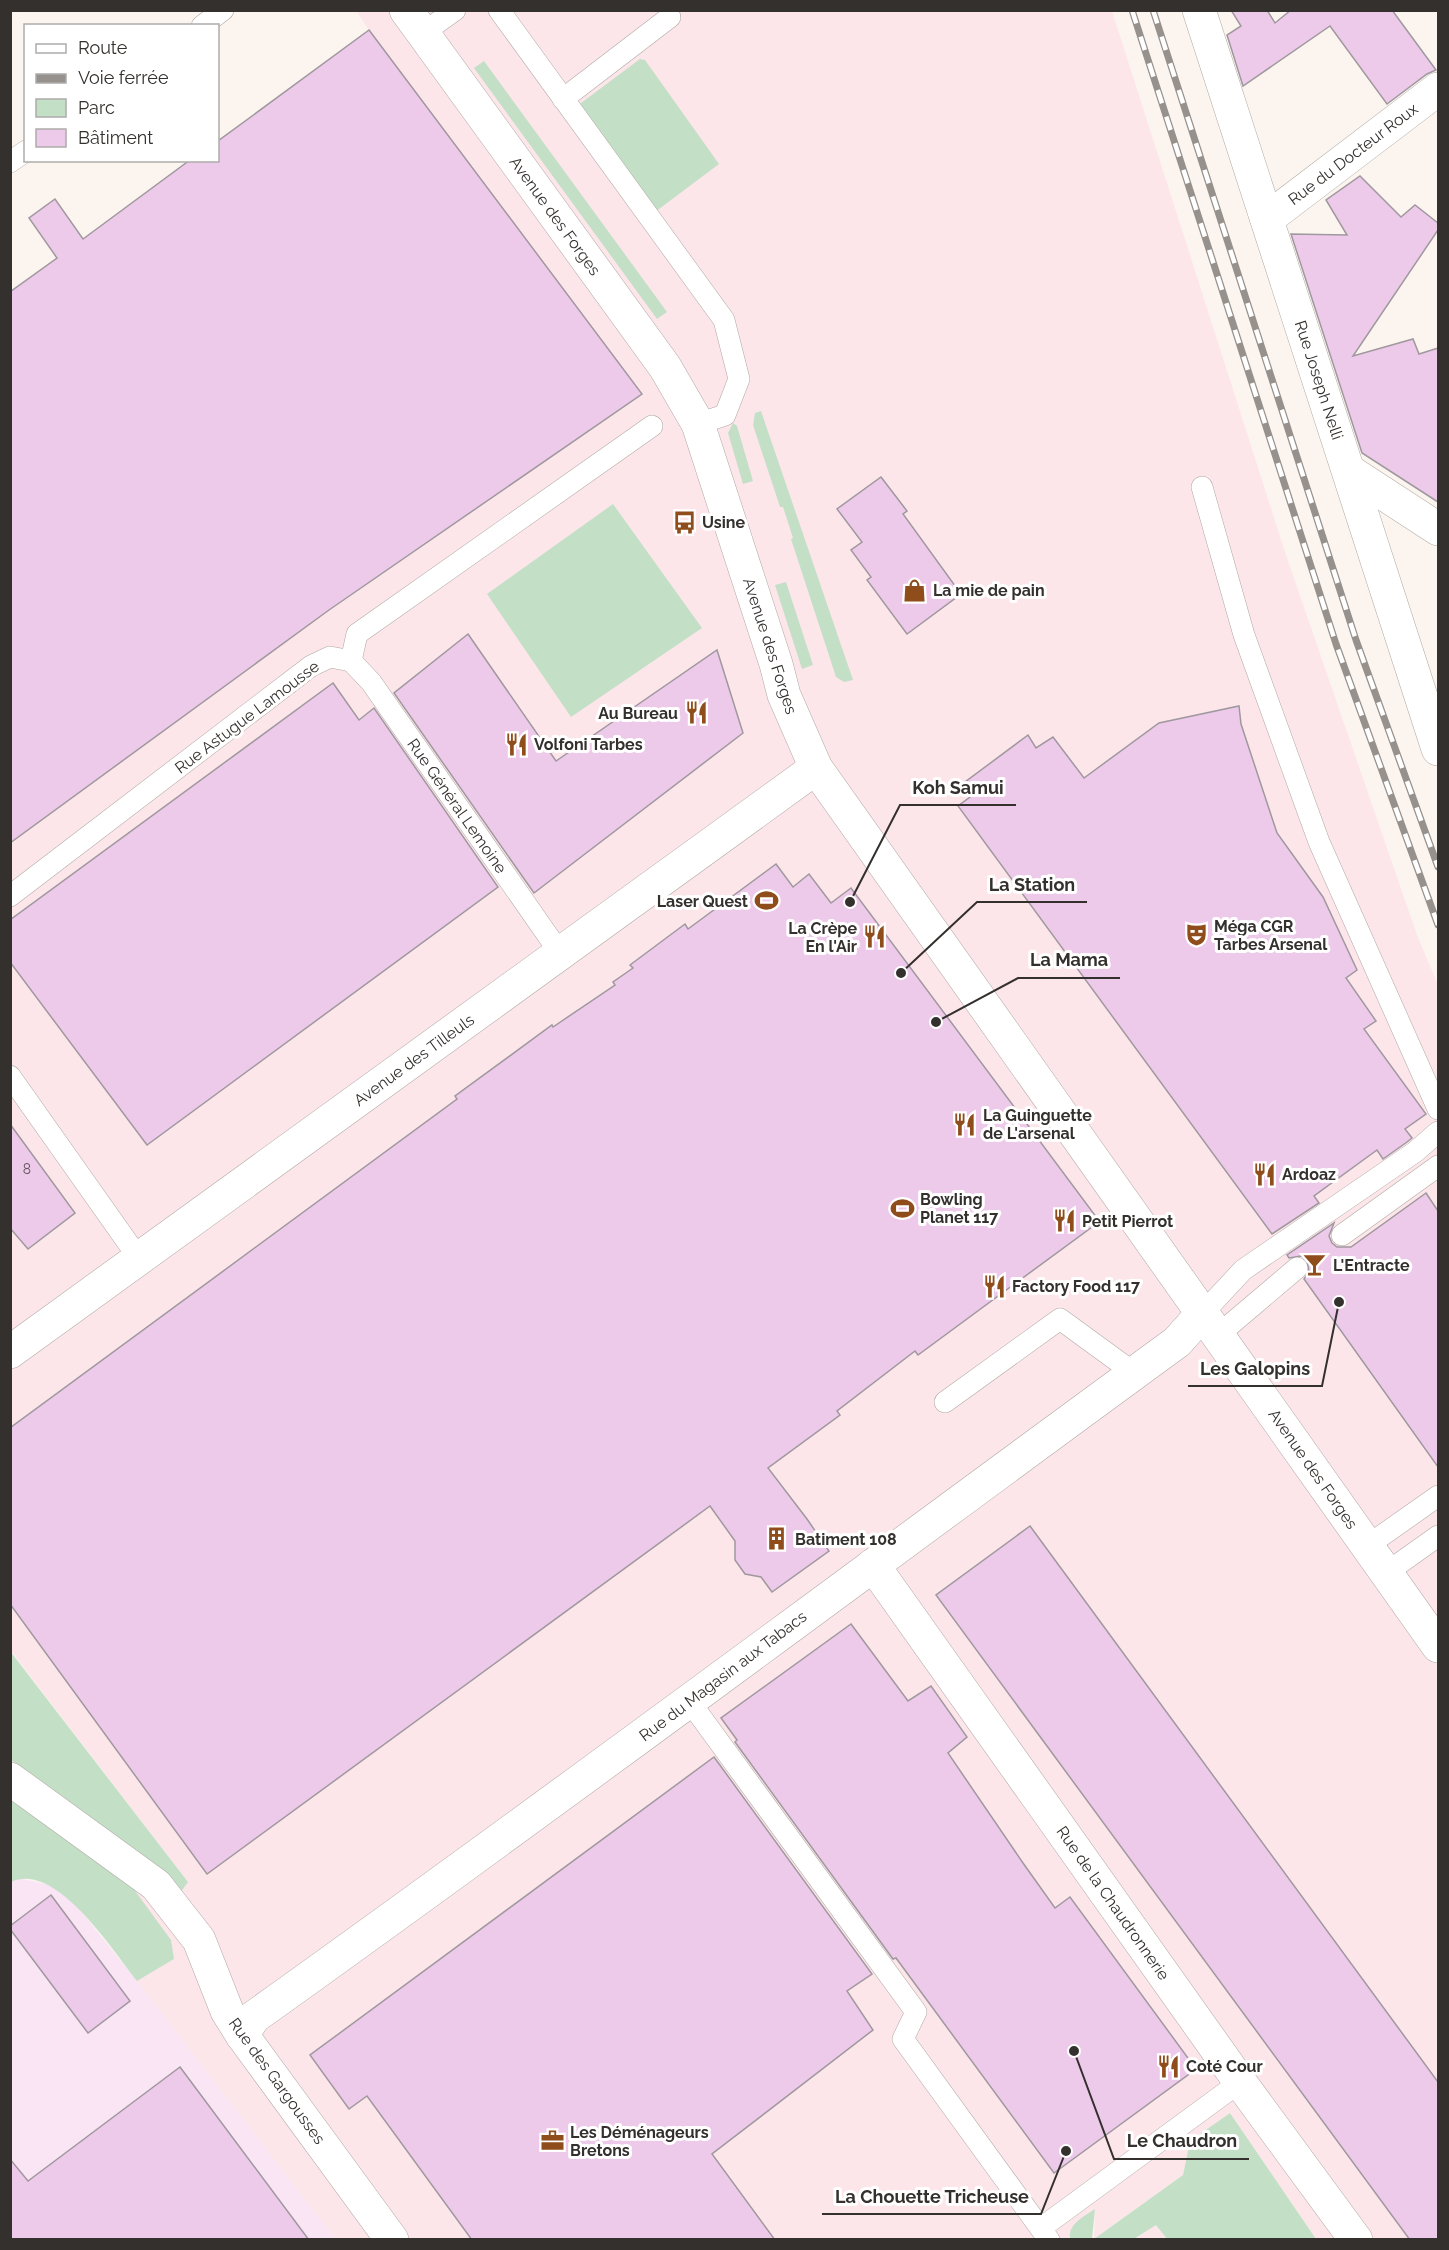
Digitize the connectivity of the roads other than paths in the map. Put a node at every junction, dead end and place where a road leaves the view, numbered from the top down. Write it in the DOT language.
graph roads {
  1 [pos="223,10"];
  2 [pos="455,10"];
  3 [pos="500,10"];
  4 [pos="1199,10"];
  5 [pos="670,17"];
  6 [pos="415,22"];
  7 [pos="205,24"];
  8 [pos="1438,89"];
  9 [pos="563,99"];
  10 [pos="24,152"];
  11 [pos="10,162"];
  12 [pos="1267,219"];
  13 [pos="698,424"];
  14 [pos="651,426"];
  15 [pos="1349,471"];
  16 [pos="1202,486"];
  17 [pos="1438,529"];
  18 [pos="351,661"];
  19 [pos="1438,749"];
  20 [pos="816,768"];
  21 [pos="10,896"];
  22 [pos="560,953"];
  23 [pos="10,1076"];
  24 [pos="1438,1109"];
  25 [pos="1438,1132"];
  26 [pos="1438,1166"];
  27 [pos="1342,1235"];
  28 [pos="140,1260"];
  29 [pos="1297,1268"];
  30 [pos="1210,1324"];
  31 [pos="10,1352"];
  32 [pos="1134,1373"];
  33 [pos="945,1402"];
  34 [pos="1438,1496"];
  35 [pos="1438,1536"];
  36 [pos="1367,1546"];
  37 [pos="873,1565"];
  38 [pos="1386,1573"];
  39 [pos="1438,1646"];
  40 [pos="690,1702"];
  41 [pos="10,1779"];
  42 [pos="242,2035"];
  43 [pos="1240,2082"];
  44 [pos="1045,2234"];
  45 [pos="392,2240"];
  46 [pos="1356,2240"];
  1 -- 7 [label="lane"];
  2 -- 6 [label="lane"];
  3 -- 9 [label="lane"];
  4 -- 12 [label="street, Rue Joseph Nelli"];
  5 -- 9 [label="lane"];
  6 -- 13 [label="street, Avenue des Forges"];
  8 -- 12 [label="street, Rue du Docteur Roux"];
  9 -- 13 [label="lane"];
  10 -- 11 [label="lane"];
  12 -- 15 [label="street, Rue Joseph Nelli"];
  13 -- 20 [label="street, Avenue des Forges"];
  14 -- 18 [label="lane"];
  15 -- 17 [label="street"];
  15 -- 19 [label="street, Rue Joseph Nelli"];
  16 -- 24 [label="lane"];
  18 -- 21 [label="lane, Rue Astugue Lamousse"];
  18 -- 22 [label="lane, Rue Général Lemoine"];
  20 -- 22 [label="street, Avenue des Tilleuls"];
  20 -- 30 [label="street, Avenue des Forges"];
  22 -- 28 [label="street, Avenue des Tilleuls"];
  23 -- 28 [label="lane"];
  25 -- 30 [label="lane"];
  26 -- 27 [label="lane"];
  28 -- 31 [label="street, Avenue des Tilleuls"];
  29 -- 30 [label="lane"];
  30 -- 32 [label="street, Rue du Magasin aux Tabacs"];
  30 -- 36 [label="street, Avenue des Forges"];
  32 -- 33 [label="lane"];
  32 -- 37 [label="street, Rue du Magasin aux Tabacs"];
  34 -- 36 [label="lane"];
  35 -- 38 [label="lane"];
  36 -- 38 [label="street, Avenue des Forges"];
  37 -- 40 [label="street, Rue du Magasin aux Tabacs"];
  37 -- 43 [label="street, Rue de la Chaudronnerie"];
  38 -- 39 [label="street, Avenue des Forges"];
  40 -- 42 [label="street, Rue du Magasin aux Tabacs"];
  40 -- 44 [label="lane"];
  41 -- 42 [label="street, Rue des Gargousses"];
  42 -- 45 [label="street, Rue des Gargousses"];
  43 -- 44 [label="lane"];
  43 -- 46 [label="street, Rue de la Chaudronnerie"];
}
